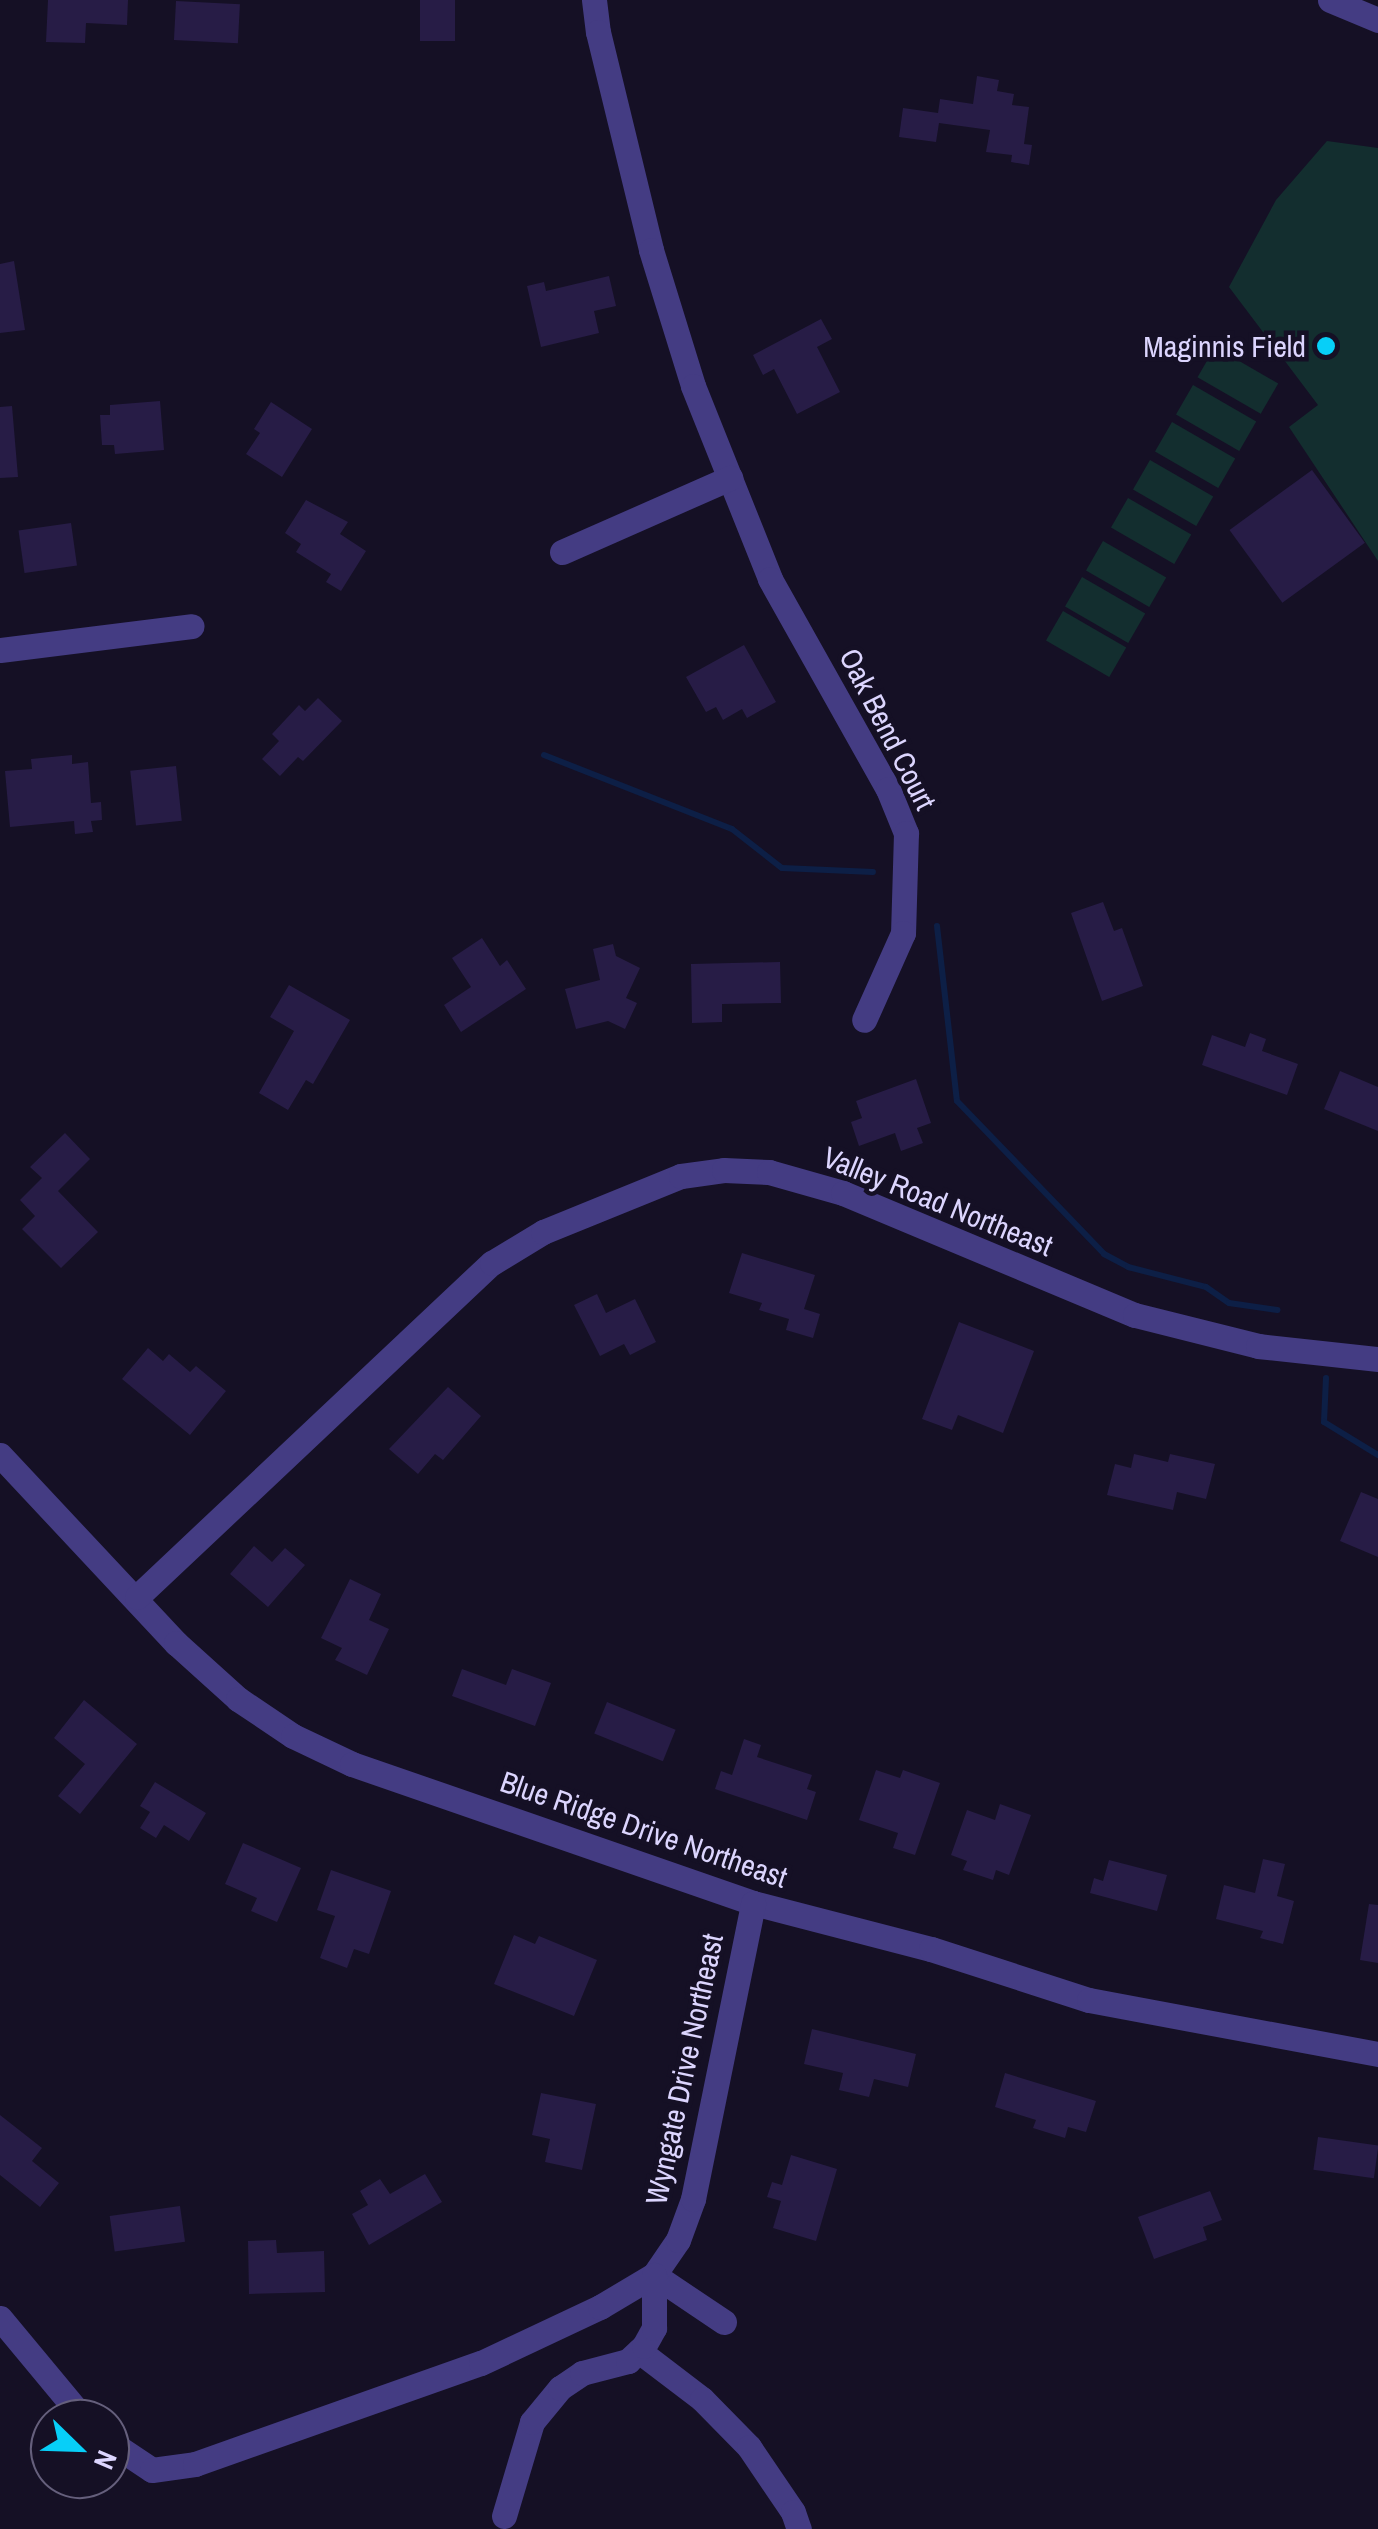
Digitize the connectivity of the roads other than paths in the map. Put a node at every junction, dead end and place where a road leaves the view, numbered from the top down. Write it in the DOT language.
graph roads {
  1 [pos="594,0"];
  2 [pos="1330,0"];
  3 [pos="1378,20"];
  4 [pos="730,478"];
  5 [pos="562,552"];
  6 [pos="192,626"];
  7 [pos="0,650"];
  8 [pos="864,1020"];
  9 [pos="1378,1359"];
  10 [pos="0,1455"];
  11 [pos="137,1597"];
  12 [pos="754,1903"];
  13 [pos="1378,2054"];
  14 [pos="654,2275"];
  15 [pos="0,2318"];
  16 [pos="724,2322"];
  17 [pos="639,2350"];
  18 [pos="67,2399"];
  19 [pos="130,2455"];
  20 [pos="504,2516"];
  21 [pos="799,2529"];
  1 -- 4 [label="street, Oak Bend Court"];
  2 -- 3 [label="street"];
  4 -- 5 [label="street"];
  4 -- 8 [label="street, Oak Bend Court"];
  6 -- 7 [label="street"];
  9 -- 11 [label="street, Valley Road Northeast"];
  10 -- 11 [label="street, Blue Ridge Drive Northeast"];
  11 -- 12 [label="street, Blue Ridge Drive Northeast"];
  12 -- 13 [label="street, Blue Ridge Drive Northeast"];
  12 -- 14 [label="street, Wyngate Drive Northeast"];
  14 -- 16 [label="street"];
  14 -- 17 [label="street"];
  14 -- 19 [label="street"];
  15 -- 18 [label="street"];
  17 -- 20 [label="street"];
  17 -- 21 [label="street"];
}
